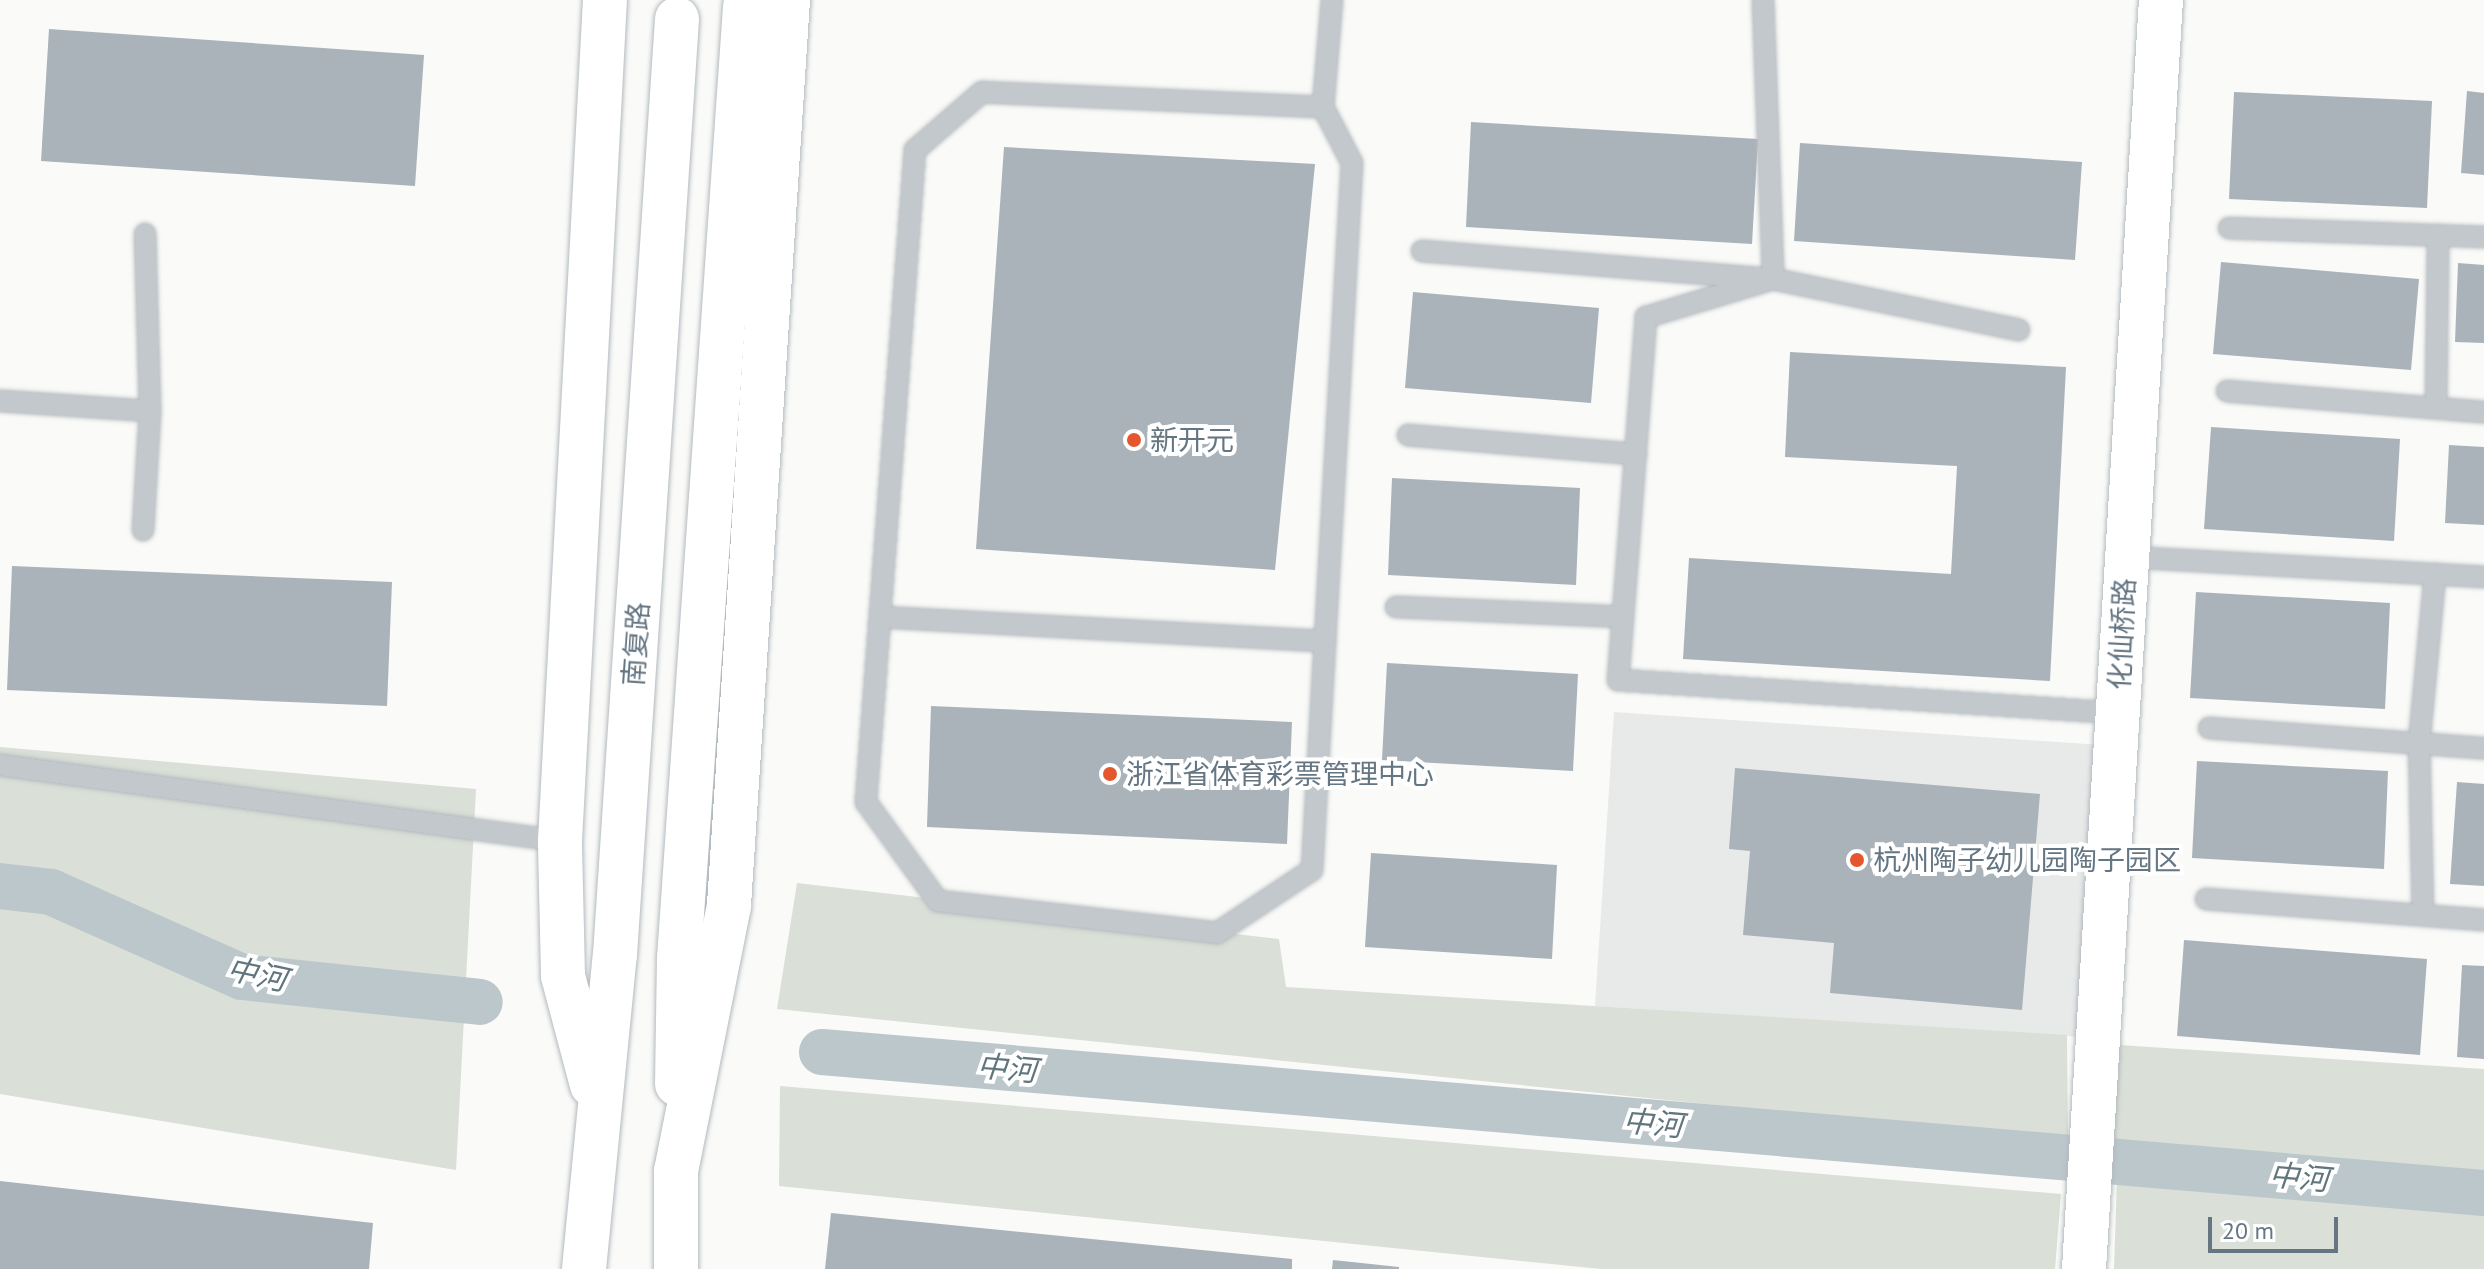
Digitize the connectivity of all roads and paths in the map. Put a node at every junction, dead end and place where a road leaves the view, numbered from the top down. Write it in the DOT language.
graph roads {
  1 [pos="605,0"];
  2 [pos="788,0"];
  3 [pos="1332,0"];
  4 [pos="1763,0"];
  5 [pos="2161,0"];
  6 [pos="745,6"];
  7 [pos="677,19"];
  8 [pos="1323,107"];
  9 [pos="2229,228"];
  10 [pos="145,234"];
  11 [pos="2438,235"];
  12 [pos="2484,237"];
  13 [pos="1422,251"];
  14 [pos="1773,279"];
  15 [pos="2019,330"];
  16 [pos="2227,391"];
  17 [pos="0,401"];
  18 [pos="2436,408"];
  19 [pos="150,411"];
  20 [pos="2484,412"];
  21 [pos="1408,435"];
  22 [pos="1636,454"];
  23 [pos="143,530"];
  24 [pos="2127,557"];
  25 [pos="2435,574"];
  26 [pos="2484,577"];
  27 [pos="1396,607"];
  28 [pos="880,617"];
  29 [pos="1623,617"];
  30 [pos="1325,641"];
  31 [pos="2118,713"];
  32 [pos="2209,728"];
  33 [pos="2419,744"];
  34 [pos="2484,748"];
  35 [pos="0,765"];
  36 [pos="560,841"];
  37 [pos="2206,899"];
  38 [pos="2423,915"];
  39 [pos="2484,920"];
  40 [pos="599,1113"];
  41 [pos="676,1171"];
  42 [pos="584,1269"];
  43 [pos="676,1269"];
  44 [pos="2084,1269"];
  1 -- 36 [label="main road"];
  2 -- 41 [label="main road"];
  3 -- 8 [label="lane"];
  4 -- 14 [label="lane"];
  5 -- 24 [label="main road, 化仙桥路"];
  6 -- 41 [label="main road"];
  7 -- 40 [label="main road, 南复路"];
  8 -- 28 [label="lane"];
  8 -- 30 [label="lane"];
  9 -- 11 [label="lane"];
  10 -- 19 [label="lane"];
  11 -- 12 [label="lane"];
  11 -- 18 [label="lane"];
  13 -- 14 [label="lane"];
  14 -- 15 [label="lane"];
  14 -- 22 [label="lane"];
  16 -- 18 [label="lane"];
  17 -- 19 [label="lane"];
  18 -- 20 [label="lane"];
  19 -- 23 [label="lane"];
  21 -- 22 [label="lane"];
  22 -- 29 [label="lane"];
  24 -- 25 [label="lane"];
  24 -- 31 [label="main road, 化仙桥路"];
  25 -- 26 [label="lane"];
  25 -- 33 [label="lane"];
  27 -- 29 [label="lane"];
  28 -- 30 [label="lane"];
  28 -- 30 [label="lane"];
  29 -- 31 [label="lane"];
  31 -- 44 [label="main road, 化仙桥路"];
  32 -- 33 [label="lane"];
  33 -- 34 [label="lane"];
  33 -- 38 [label="lane"];
  35 -- 36 [label="lane"];
  36 -- 40 [label="main road"];
  37 -- 38 [label="lane"];
  38 -- 39 [label="lane"];
  40 -- 42 [label="main road, 南复路"];
  41 -- 43 [label="main road"];
}
